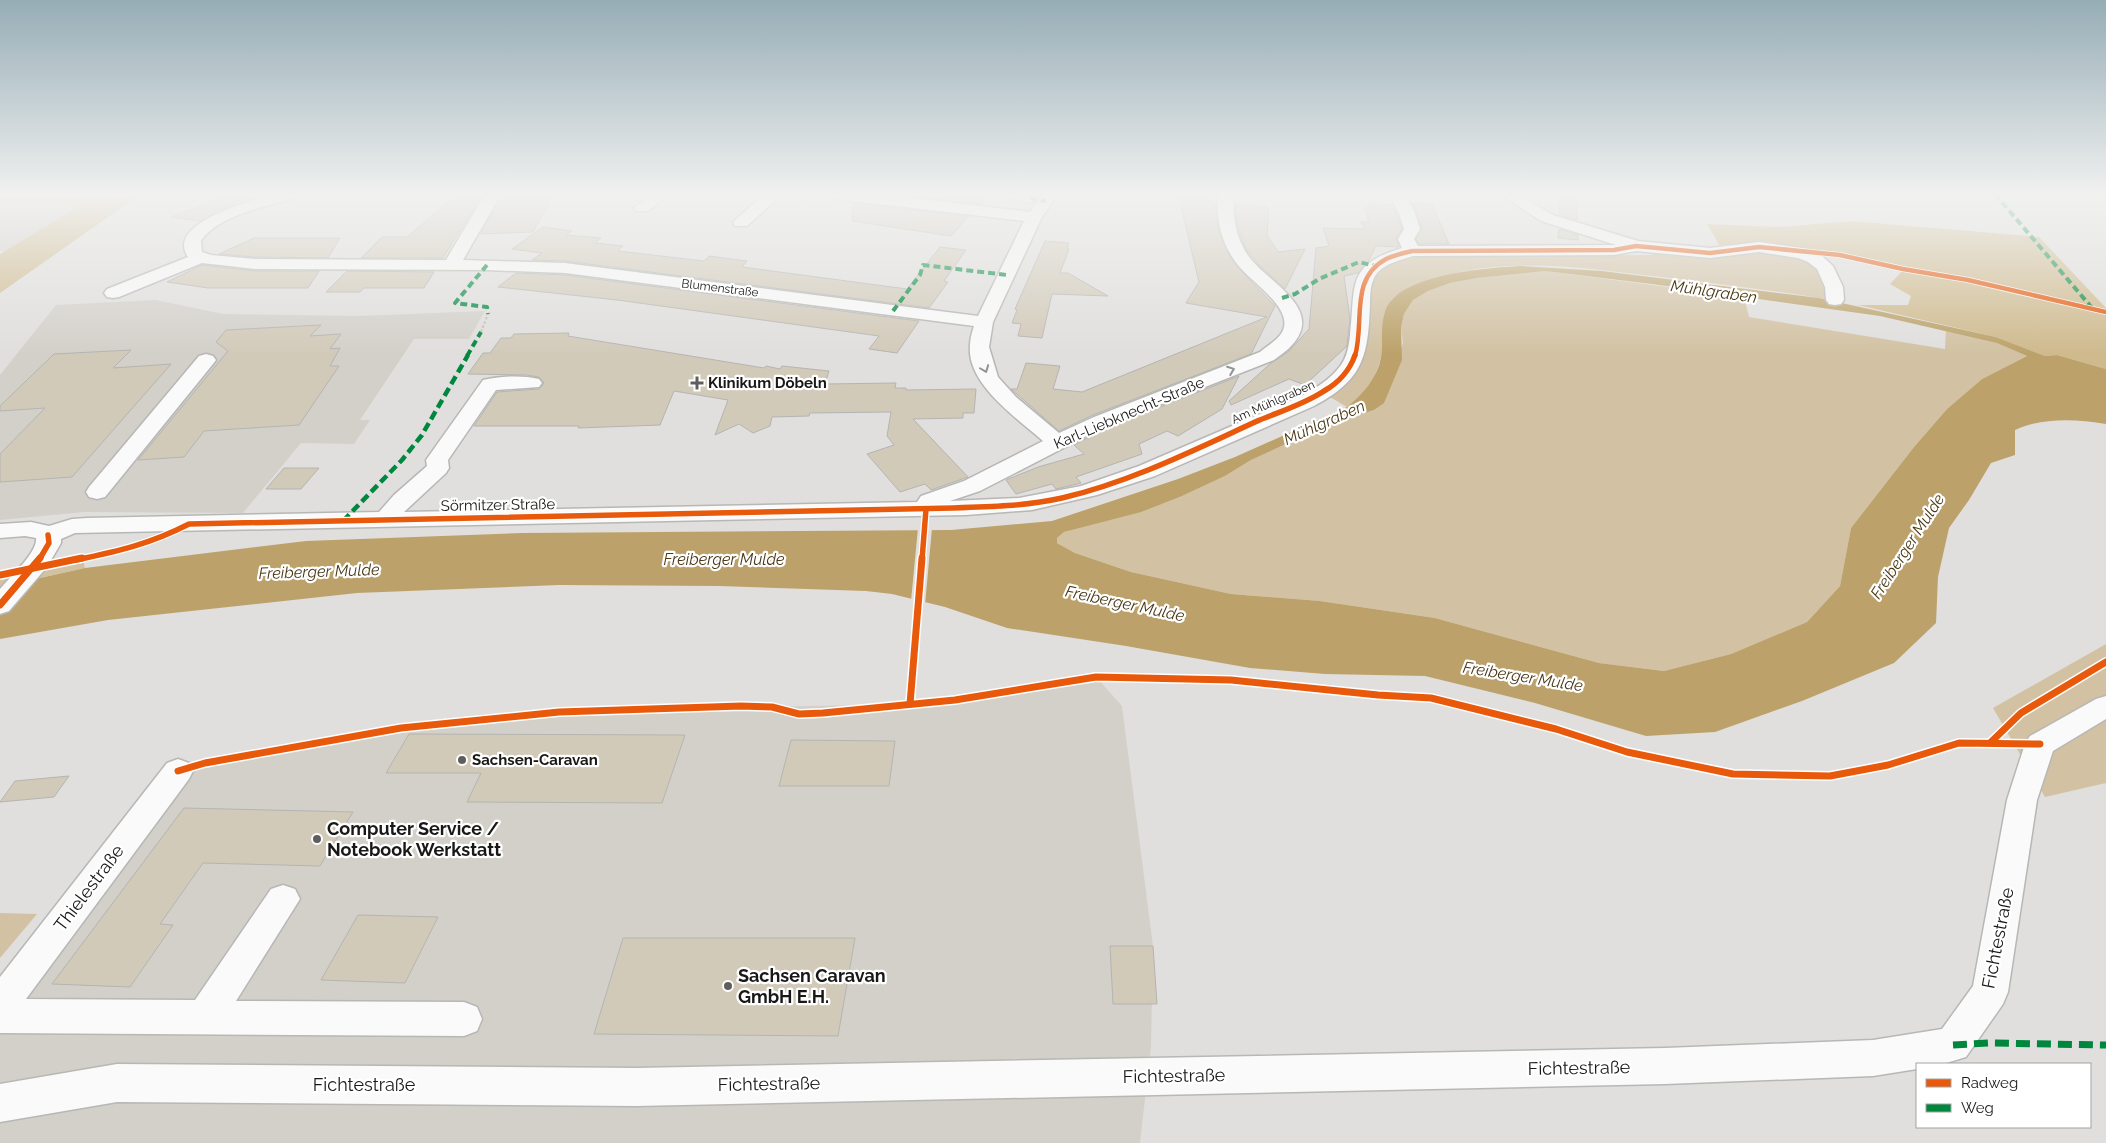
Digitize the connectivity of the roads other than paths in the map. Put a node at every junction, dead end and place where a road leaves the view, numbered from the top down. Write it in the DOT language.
graph roads {
  1 [pos="193,247"];
  2 [pos="461,247"];
  3 [pos="1020,247"];
  4 [pos="1236,247"];
  5 [pos="1410,247"];
  6 [pos="1629,247"];
  7 [pos="1650,247"];
  8 [pos="1756,247"];
  9 [pos="1761,247"];
  10 [pos="1412,251"];
  11 [pos="201,258"];
  12 [pos="451,265"];
  13 [pos="113,293"];
  14 [pos="1835,300"];
  15 [pos="984,322"];
  16 [pos="206,360"];
  17 [pos="532,383"];
  18 [pos="1057,442"];
  19 [pos="97,492"];
  20 [pos="926,509"];
  21 [pos="384,521"];
  22 [pos="0,531"];
  23 [pos="48,535"];
  24 [pos="0,605"];
  25 [pos="2106,706"];
  26 [pos="178,771"];
  27 [pos="283,899"];
  28 [pos="0,1005"];
  29 [pos="0,1016"];
  30 [pos="204,1017"];
  31 [pos="464,1019"];
  32 [pos="0,1103"];
  1 -- 11 [label="street"];
  2 -- 12 [label="street"];
  3 -- 15 [label="street"];
  18 -- 4 [label="street, Karl-Liebknecht-Straße, one-way"];
  5 -- 10 [label="street"];
  6 -- 10 [label="street, Am Mühlgraben"];
  7 -- 8 [label="street"];
  9 -- 14 [label="street"];
  10 -- 20 [label="street, Am Mühlgraben"];
  11 -- 12 [label="street, Blumenstraße"];
  11 -- 13 [label="street"];
  12 -- 15 [label="street, Blumenstraße"];
  15 -- 18 [label="street, one-way"];
  16 -- 19 [label="street"];
  17 -- 21 [label="street"];
  18 -- 20 [label="street, Karl-Liebknecht-Straße"];
  20 -- 21 [label="street, Sörmitzer Straße"];
  21 -- 23 [label="street, Sörmitzer Straße"];
  22 -- 23 [label="street"];
  23 -- 24 [label="street"];
  25 -- 32 [label="street, Fichtestraße"];
  26 -- 28 [label="street, Thielestraße"];
  27 -- 30 [label="street"];
  29 -- 30 [label="street"];
  30 -- 31 [label="street"];
}
